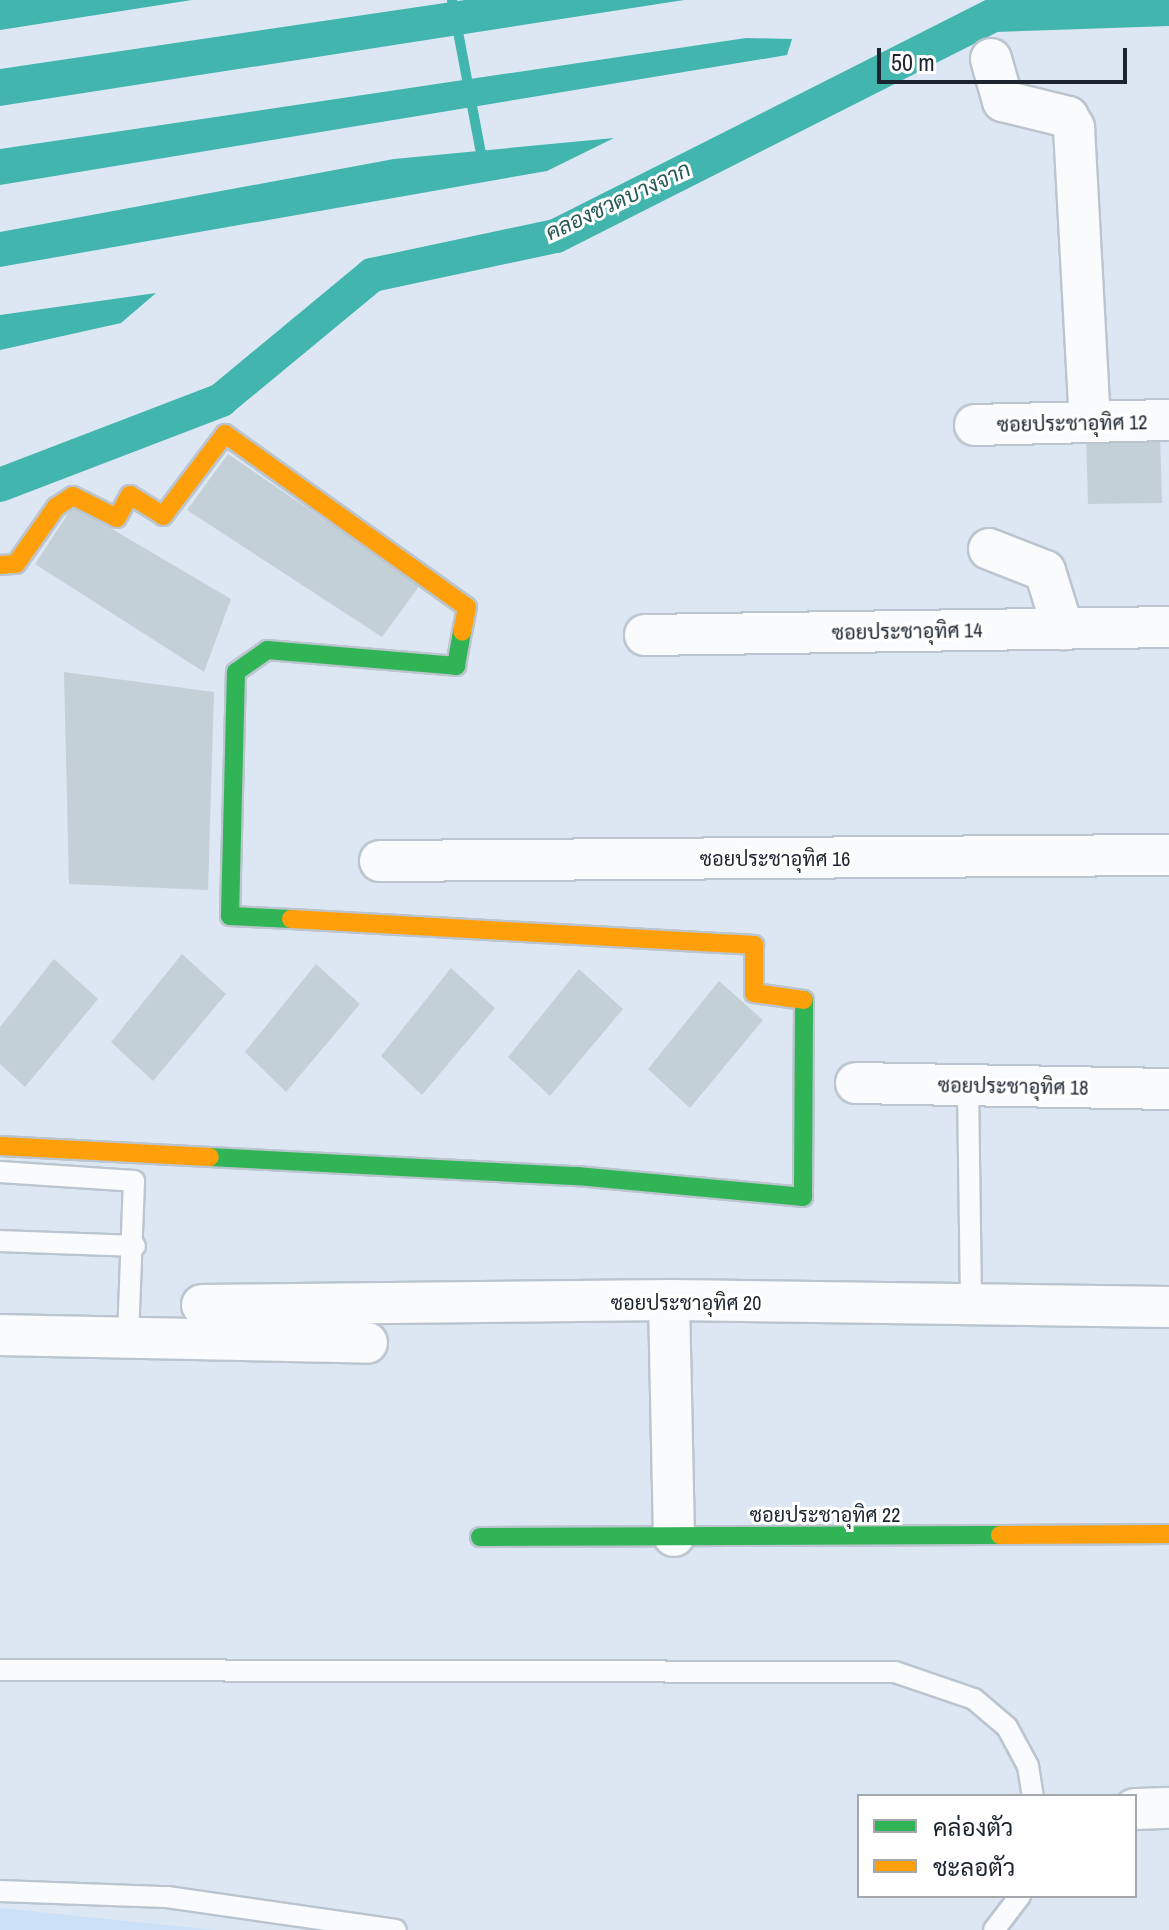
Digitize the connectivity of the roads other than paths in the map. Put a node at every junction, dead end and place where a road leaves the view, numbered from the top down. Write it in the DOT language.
graph roads {
  1 [pos="991,59"];
  2 [pos="1169,420"];
  3 [pos="1090,422"];
  4 [pos="975,425"];
  5 [pos="989,549"];
  6 [pos="0,565"];
  7 [pos="1169,627"];
  8 [pos="1063,629"];
  9 [pos="645,635"];
  10 [pos="1169,855"];
  11 [pos="380,861"];
  12 [pos="856,1083"];
  13 [pos="968,1086"];
  14 [pos="1169,1089"];
  15 [pos="0,1146"];
  16 [pos="0,1172"];
  17 [pos="0,1241"];
  18 [pos="135,1246"];
  19 [pos="669,1300"];
  20 [pos="971,1304"];
  21 [pos="202,1305"];
  22 [pos="1169,1307"];
  23 [pos="0,1335"];
  24 [pos="128,1335"];
  25 [pos="367,1343"];
  26 [pos="1169,1534"];
  27 [pos="674,1536"];
  28 [pos="480,1537"];
  29 [pos="0,1670"];
  30 [pos="1033,1794"];
  31 [pos="1169,1808"];
  32 [pos="1137,1809"];
  33 [pos="0,1891"];
  34 [pos="1018,1898"];
  35 [pos="396,1930"];
  36 [pos="994,1930"];
  1 -- 3 [label="street"];
  2 -- 3 [label="street, ซอยประชาอุทิศ 12"];
  3 -- 4 [label="street, ซอยประชาอุทิศ 12"];
  5 -- 8 [label="street"];
  6 -- 15 [label="street"];
  7 -- 8 [label="street, ซอยประชาอุทิศ 14"];
  8 -- 9 [label="street, ซอยประชาอุทิศ 14"];
  10 -- 11 [label="street, ซอยประชาอุทิศ 16"];
  12 -- 13 [label="street, ซอยประชาอุทิศ 18"];
  13 -- 14 [label="street, ซอยประชาอุทิศ 18"];
  13 -- 20 [label="lane"];
  16 -- 18 [label="lane"];
  17 -- 18 [label="lane"];
  18 -- 24 [label="lane"];
  19 -- 20 [label="street, ซอยประชาอุทิศ 20"];
  19 -- 21 [label="street, ซอยประชาอุทิศ 20"];
  19 -- 27 [label="street"];
  20 -- 22 [label="street, ซอยประชาอุทิศ 20"];
  23 -- 24 [label="street"];
  24 -- 25 [label="street"];
  26 -- 27 [label="street, ซอยประชาอุทิศ 22"];
  27 -- 28 [label="street, ซอยประชาอุทิศ 22"];
  29 -- 30 [label="lane"];
  31 -- 32 [label="street"];
  33 -- 35 [label="lane"];
  34 -- 36 [label="lane"];
}
